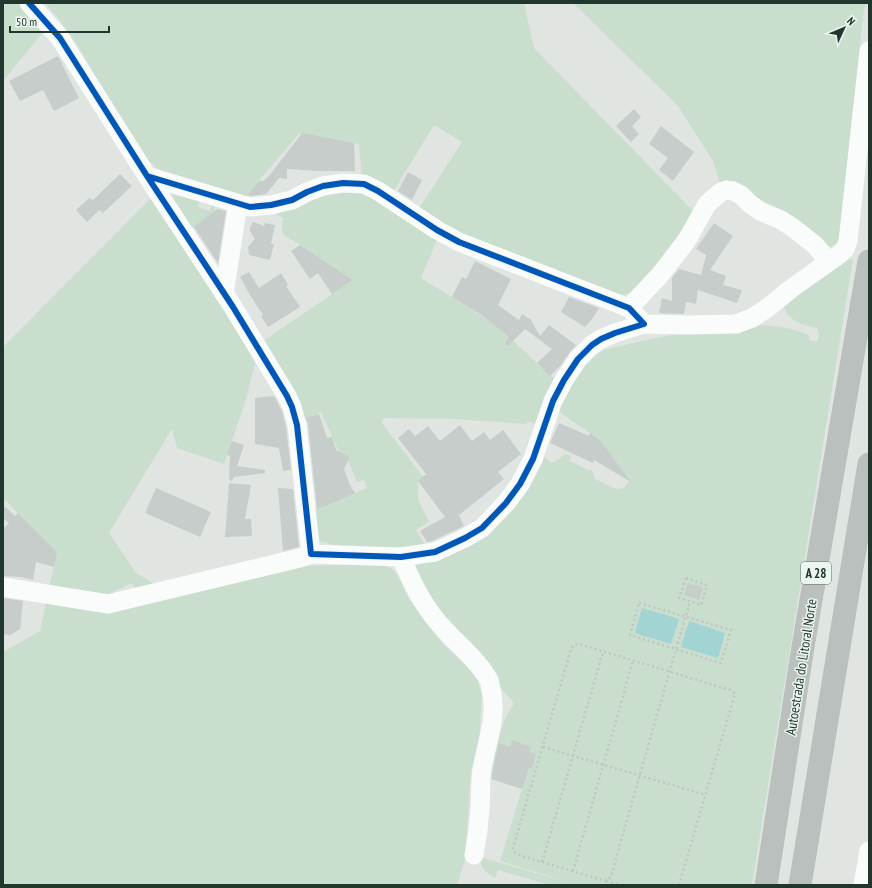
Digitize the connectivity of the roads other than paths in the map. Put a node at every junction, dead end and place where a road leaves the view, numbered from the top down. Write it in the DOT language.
graph roads {
  1 [pos="29,3"];
  2 [pos="869,51"];
  3 [pos="146,176"];
  4 [pos="238,204"];
  5 [pos="869,261"];
  6 [pos="829,262"];
  7 [pos="224,294"];
  8 [pos="629,308"];
  9 [pos="644,324"];
  10 [pos="869,464"];
  11 [pos="310,554"];
  12 [pos="401,558"];
  13 [pos="3,587"];
  14 [pos="869,851"];
  15 [pos="474,855"];
  16 [pos="766,885"];
  17 [pos="800,885"];
  18 [pos="863,885"];
  1 -- 3 [label="street"];
  2 -- 6 [label="street"];
  3 -- 4 [label="street"];
  3 -- 7 [label="street"];
  4 -- 7 [label="street"];
  4 -- 8 [label="street"];
  5 -- 16 [label="highway, Autoestrada do Litoral Norte / A 28"];
  6 -- 8 [label="street"];
  6 -- 9 [label="street"];
  7 -- 11 [label="street"];
  8 -- 9 [label="street"];
  9 -- 12 [label="street"];
  10 -- 17 [label="highway, A 28"];
  11 -- 12 [label="street"];
  11 -- 13 [label="street"];
  12 -- 15 [label="street"];
  14 -- 18 [label="street"];
}
